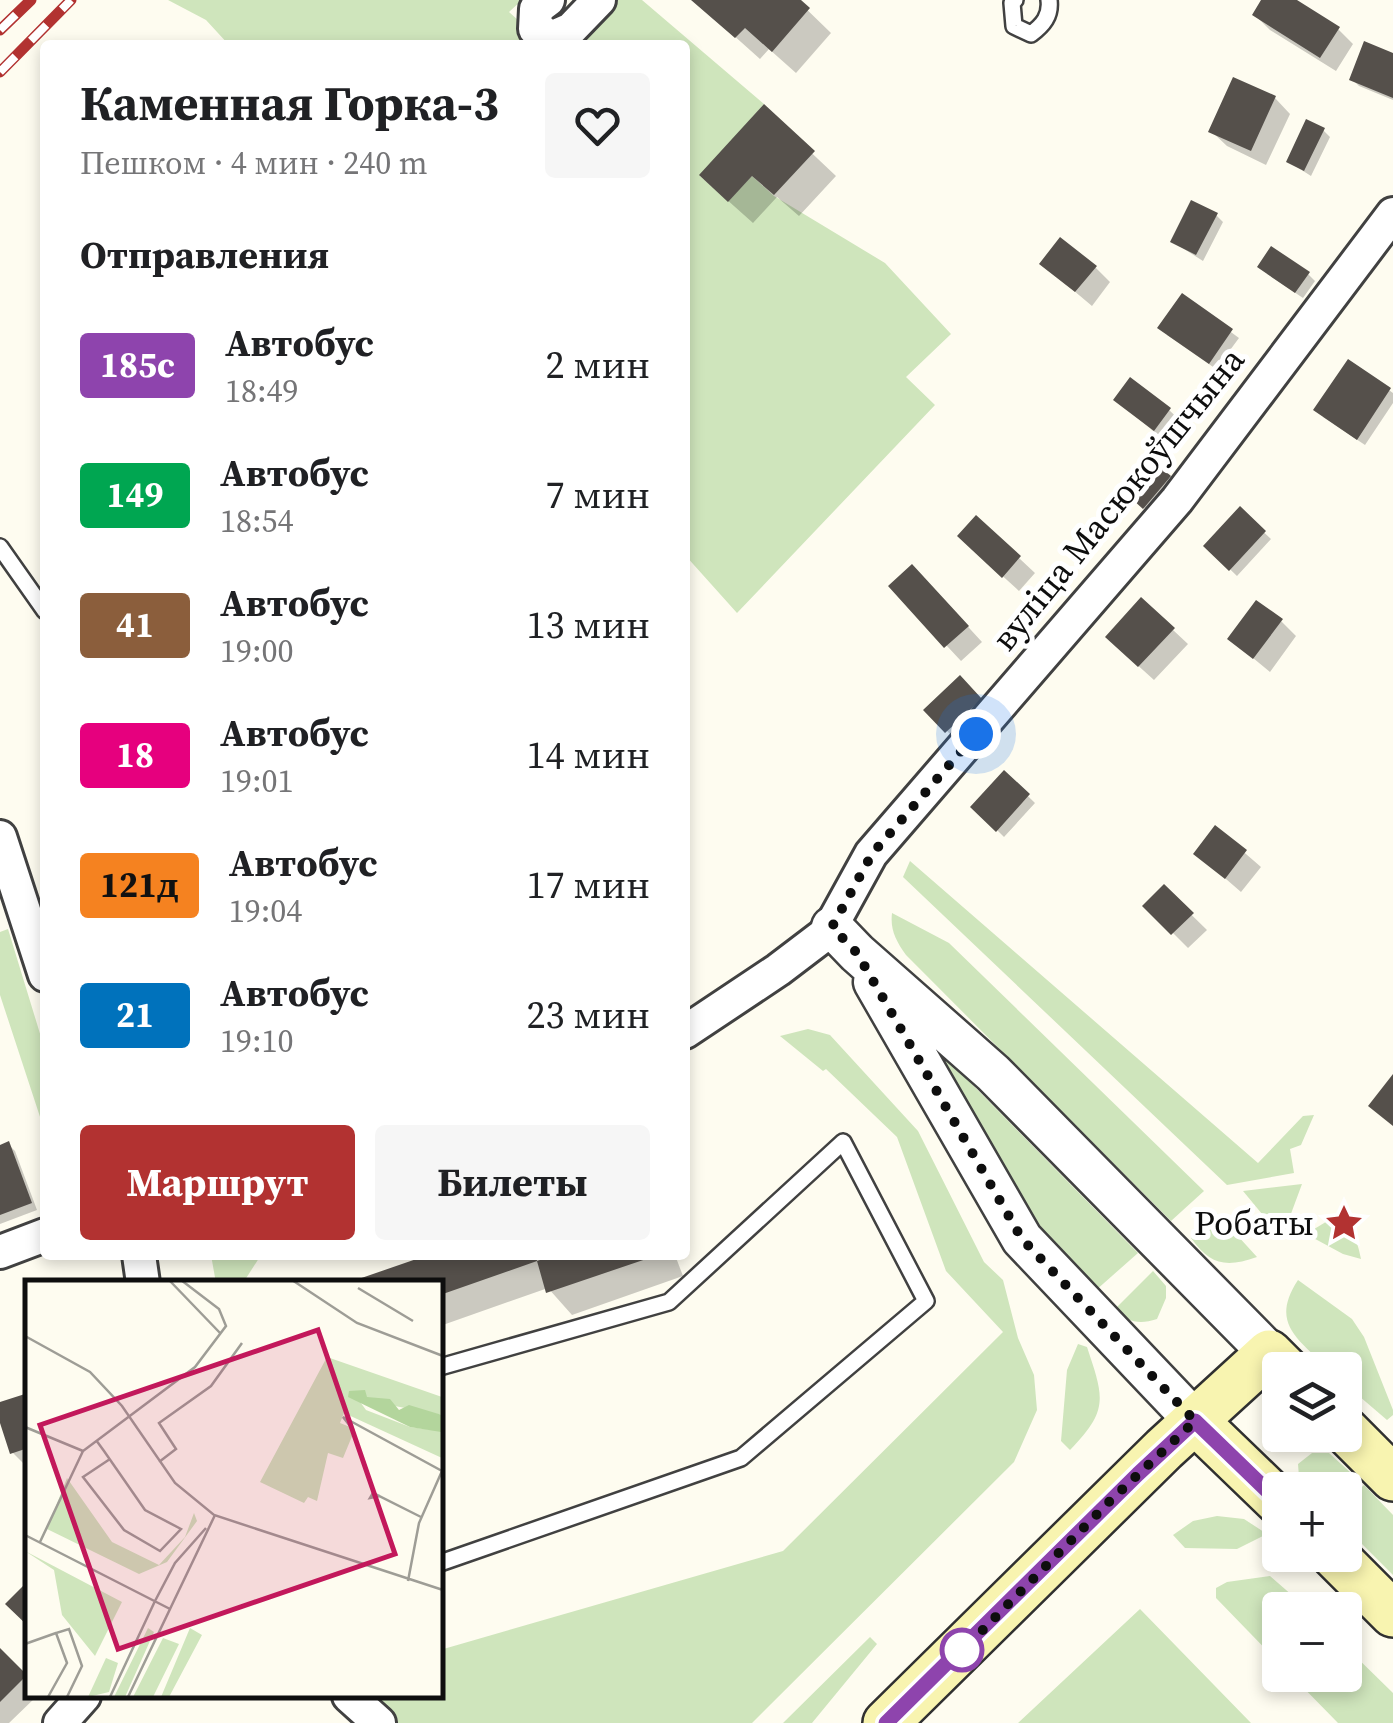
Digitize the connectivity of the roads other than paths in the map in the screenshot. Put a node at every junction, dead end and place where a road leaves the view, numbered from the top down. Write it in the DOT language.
graph roads {
  1 [pos="548,0"];
  2 [pos="1016,0"];
  3 [pos="1049,0"];
  4 [pos="592,1"];
  5 [pos="1393,214"];
  6 [pos="0,547"];
  7 [pos="40,604"];
  8 [pos="0,838"];
  9 [pos="845,940"];
  10 [pos="40,960"];
  11 [pos="690,1029"];
  12 [pos="40,1237"];
  13 [pos="0,1252"];
  14 [pos="1267,1352"];
  15 [pos="442,1366"];
  16 [pos="1262,1373"];
  17 [pos="1195,1421"];
  18 [pos="1362,1447"];
  19 [pos="1393,1478"];
  20 [pos="1262,1486"];
  21 [pos="442,1561"];
  22 [pos="1351,1572"];
  23 [pos="1393,1614"];
  24 [pos="82,1698"];
  25 [pos="351,1698"];
  26 [pos="60,1723"];
  27 [pos="379,1723"];
  28 [pos="886,1723"];
  1 -- 4 [label="street"];
  2 -- 3 [label="lane"];
  5 -- 9 [label="street, вуліца Масюкоўшчына"];
  6 -- 7 [label="lane"];
  8 -- 10 [label="street"];
  9 -- 11 [label="street, вуліца Масюкоўшчына"];
  9 -- 14 [label="street"];
  9 -- 17 [label="street"];
  12 -- 13 [label="street"];
  15 -- 21 [label="lane"];
  16 -- 17 [label="main road"];
  17 -- 20 [label="main road"];
  17 -- 28 [label="main road"];
  18 -- 19 [label="main road"];
  22 -- 23 [label="main road"];
  24 -- 26 [label="street"];
  25 -- 27 [label="street"];
}
